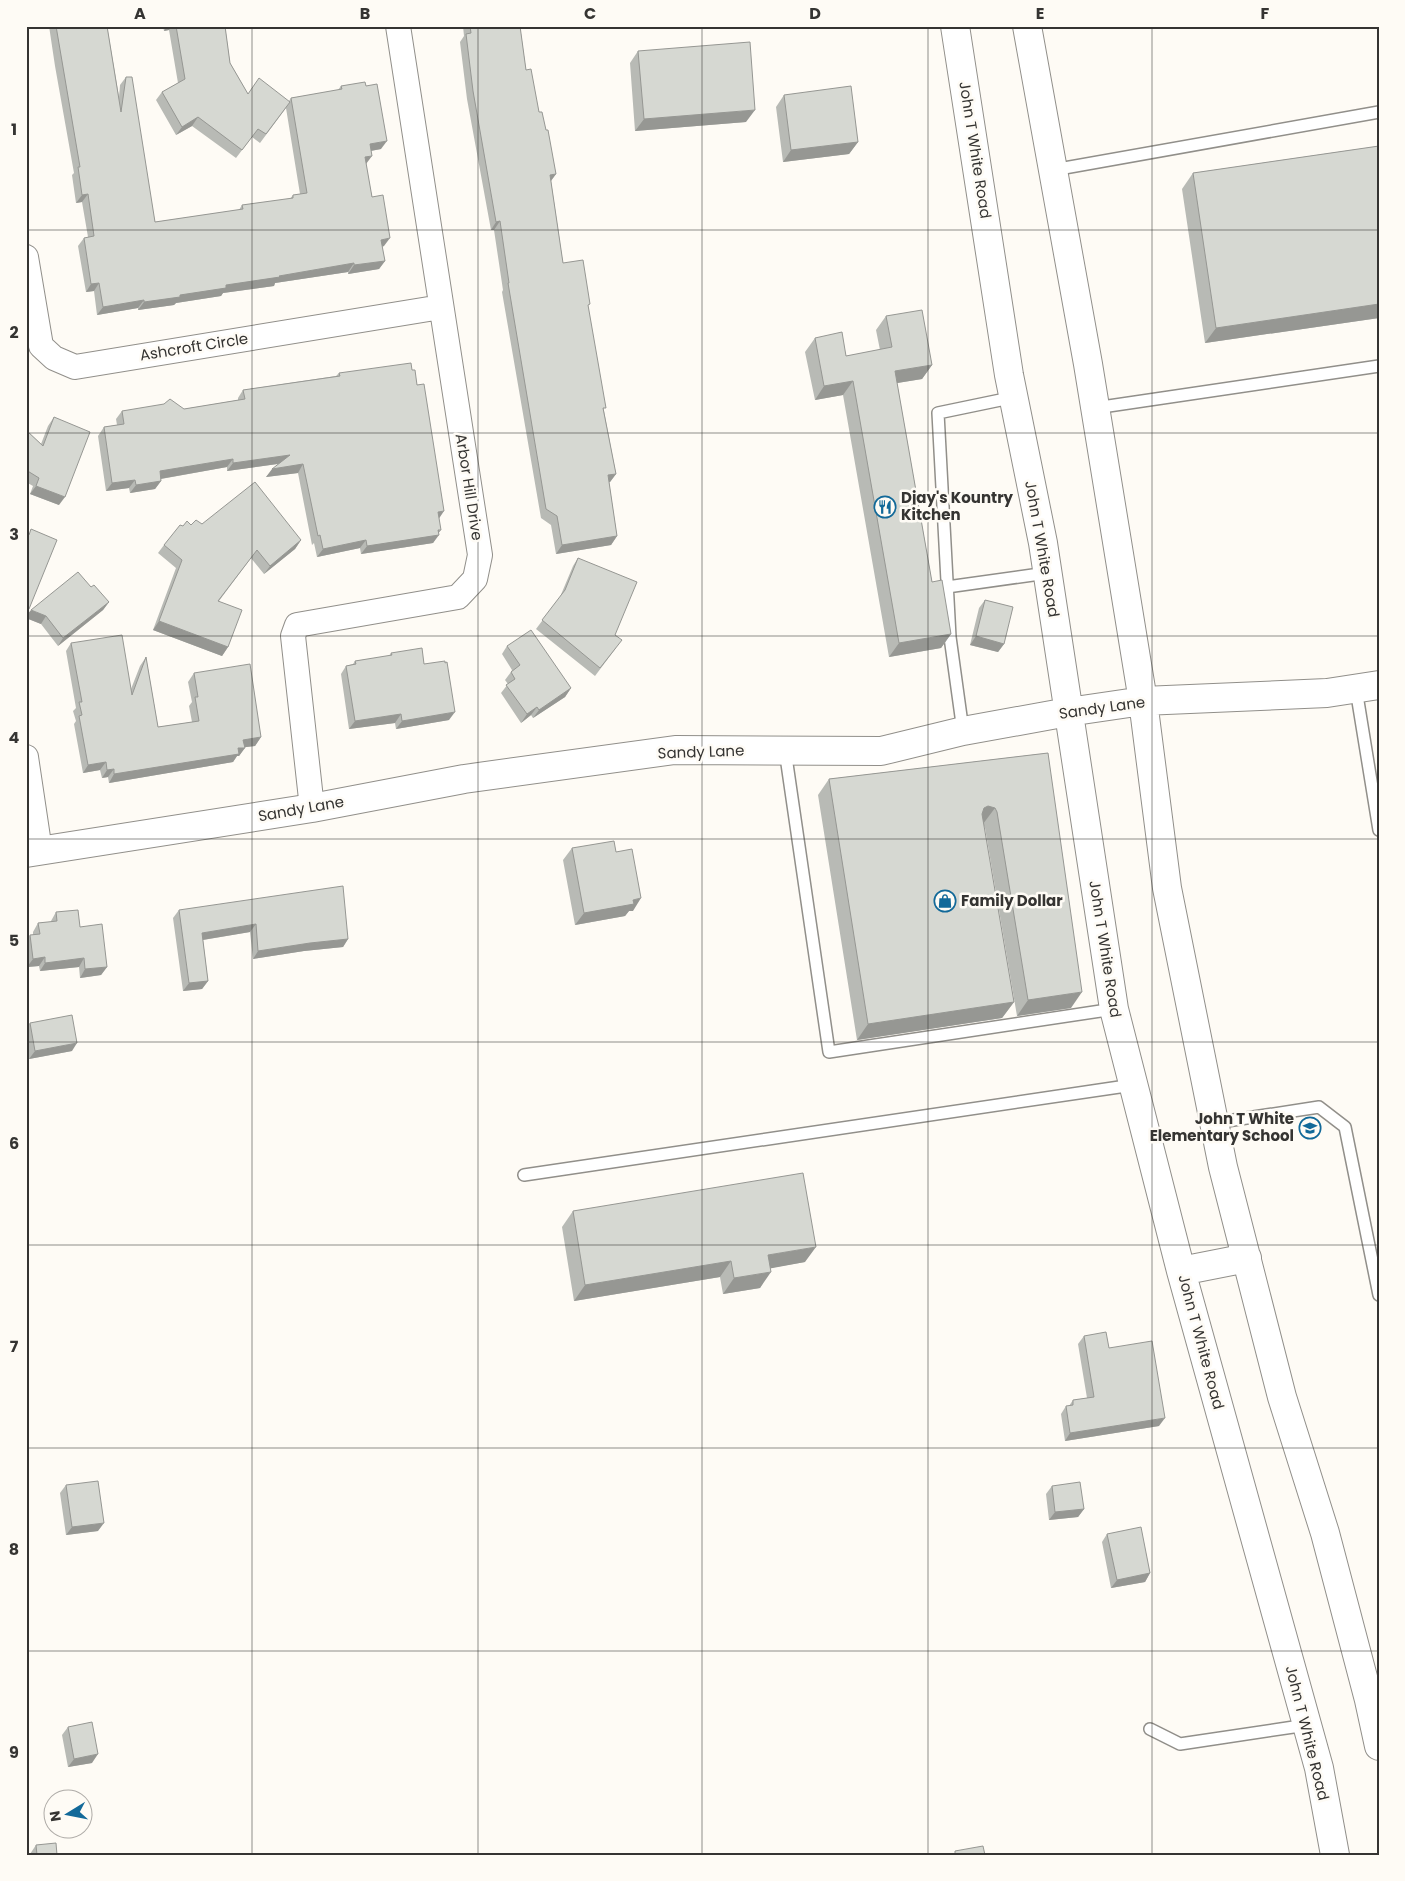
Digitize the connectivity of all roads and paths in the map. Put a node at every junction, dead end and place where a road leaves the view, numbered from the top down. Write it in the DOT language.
graph roads {
  1 [pos="398,26"];
  2 [pos="955,26"];
  3 [pos="1027,26"];
  4 [pos="1379,112"];
  5 [pos="1052,170"];
  6 [pos="26,257"];
  7 [pos="441,307"];
  8 [pos="1379,366"];
  9 [pos="1015,397"];
  10 [pos="1095,408"];
  11 [pos="1047,573"];
  12 [pos="947,587"];
  13 [pos="1367,687"];
  14 [pos="1143,701"];
  15 [pos="1068,712"];
  16 [pos="963,731"];
  17 [pos="785,750"];
  18 [pos="26,757"];
  19 [pos="1375,783"];
  20 [pos="312,808"];
  21 [pos="1379,830"];
  22 [pos="33,852"];
  23 [pos="1114,1009"];
  24 [pos="1133,1085"];
  25 [pos="1214,1122"];
  26 [pos="524,1175"];
  27 [pos="1247,1258"];
  28 [pos="1181,1271"];
  29 [pos="1379,1295"];
  30 [pos="1374,1699"];
  31 [pos="1307,1724"];
  32 [pos="1150,1729"];
  33 [pos="1379,1746"];
  34 [pos="1335,1855"];
  1 -- 7 [label="street, Arbor Hill Drive"];
  2 -- 9 [label="main road, John T White Road"];
  3 -- 5 [label="main road"];
  4 -- 5 [label="lane"];
  5 -- 10 [label="main road"];
  6 -- 7 [label="street, Ashcroft Circle"];
  7 -- 20 [label="street, Arbor Hill Drive"];
  8 -- 10 [label="lane"];
  9 -- 11 [label="main road, John T White Road"];
  9 -- 12 [label="lane"];
  10 -- 14 [label="main road"];
  11 -- 12 [label="lane"];
  11 -- 15 [label="main road, John T White Road"];
  12 -- 16 [label="lane"];
  13 -- 14 [label="main road, Sandy Lane"];
  13 -- 19 [label="lane"];
  14 -- 15 [label="main road, Sandy Lane"];
  14 -- 25 [label="main road"];
  15 -- 16 [label="main road, Sandy Lane"];
  15 -- 23 [label="main road, John T White Road"];
  16 -- 17 [label="main road, Sandy Lane"];
  17 -- 20 [label="main road, Sandy Lane"];
  17 -- 23 [label="lane"];
  18 -- 22 [label="street"];
  19 -- 21 [label="lane"];
  20 -- 22 [label="main road, Sandy Lane"];
  23 -- 24 [label="main road, John T White Road"];
  24 -- 26 [label="lane"];
  24 -- 28 [label="main road, John T White Road"];
  25 -- 27 [label="main road"];
  25 -- 29 [label="lane"];
  27 -- 28 [label="main road"];
  27 -- 30 [label="main road"];
  28 -- 31 [label="main road, John T White Road"];
  30 -- 33 [label="main road"];
  31 -- 32 [label="lane"];
  31 -- 34 [label="main road, John T White Road"];
}
